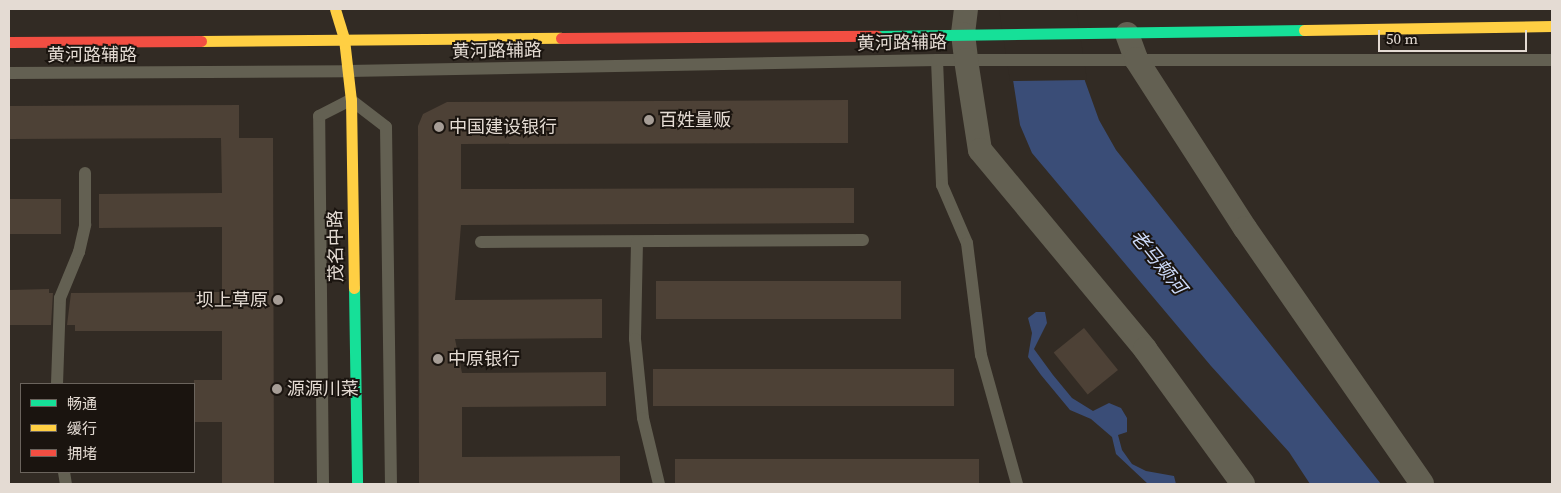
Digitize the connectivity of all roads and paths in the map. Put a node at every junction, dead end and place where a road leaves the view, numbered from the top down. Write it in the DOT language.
graph roads {
  1 [pos="334,9"];
  2 [pos="966,9"];
  3 [pos="1552,26"];
  4 [pos="973,34"];
  5 [pos="1116,34"];
  6 [pos="344,39"];
  7 [pos="9,42"];
  8 [pos="1136,59"];
  9 [pos="937,60"];
  10 [pos="976,60"];
  11 [pos="1552,60"];
  12 [pos="348,71"];
  13 [pos="9,73"];
  14 [pos="350,100"];
  15 [pos="84,173"];
  16 [pos="863,240"];
  17 [pos="481,242"];
  18 [pos="637,242"];
  19 [pos="58,383"];
  20 [pos="323,484"];
  21 [pos="357,484"];
  22 [pos="391,484"];
  23 [pos="659,484"];
  24 [pos="1017,484"];
  25 [pos="1243,484"];
  26 [pos="1422,484"];
  1 -- 6 [label="main road, 茂名中路"];
  2 -- 4 [label="street"];
  3 -- 5 [label="main road"];
  4 -- 5 [label="main road"];
  4 -- 6 [label="main road"];
  4 -- 10 [label="street"];
  5 -- 8 [label="street"];
  6 -- 7 [label="main road"];
  6 -- 12 [label="main road, 茂名中路"];
  8 -- 10 [label="lane, 黄河路辅路"];
  8 -- 11 [label="lane, 黄河路辅路"];
  8 -- 26 [label="street"];
  9 -- 10 [label="lane, 黄河路辅路"];
  9 -- 12 [label="lane, 黄河路辅路"];
  9 -- 24 [label="lane"];
  10 -- 25 [label="street"];
  12 -- 13 [label="lane, 黄河路辅路"];
  12 -- 14 [label="main road, 茂名中路"];
  14 -- 20 [label="lane"];
  14 -- 21 [label="main road, 茂名中路"];
  14 -- 22 [label="lane"];
  15 -- 19 [label="lane"];
  16 -- 18 [label="lane"];
  17 -- 18 [label="lane"];
  18 -- 23 [label="lane"];
}
